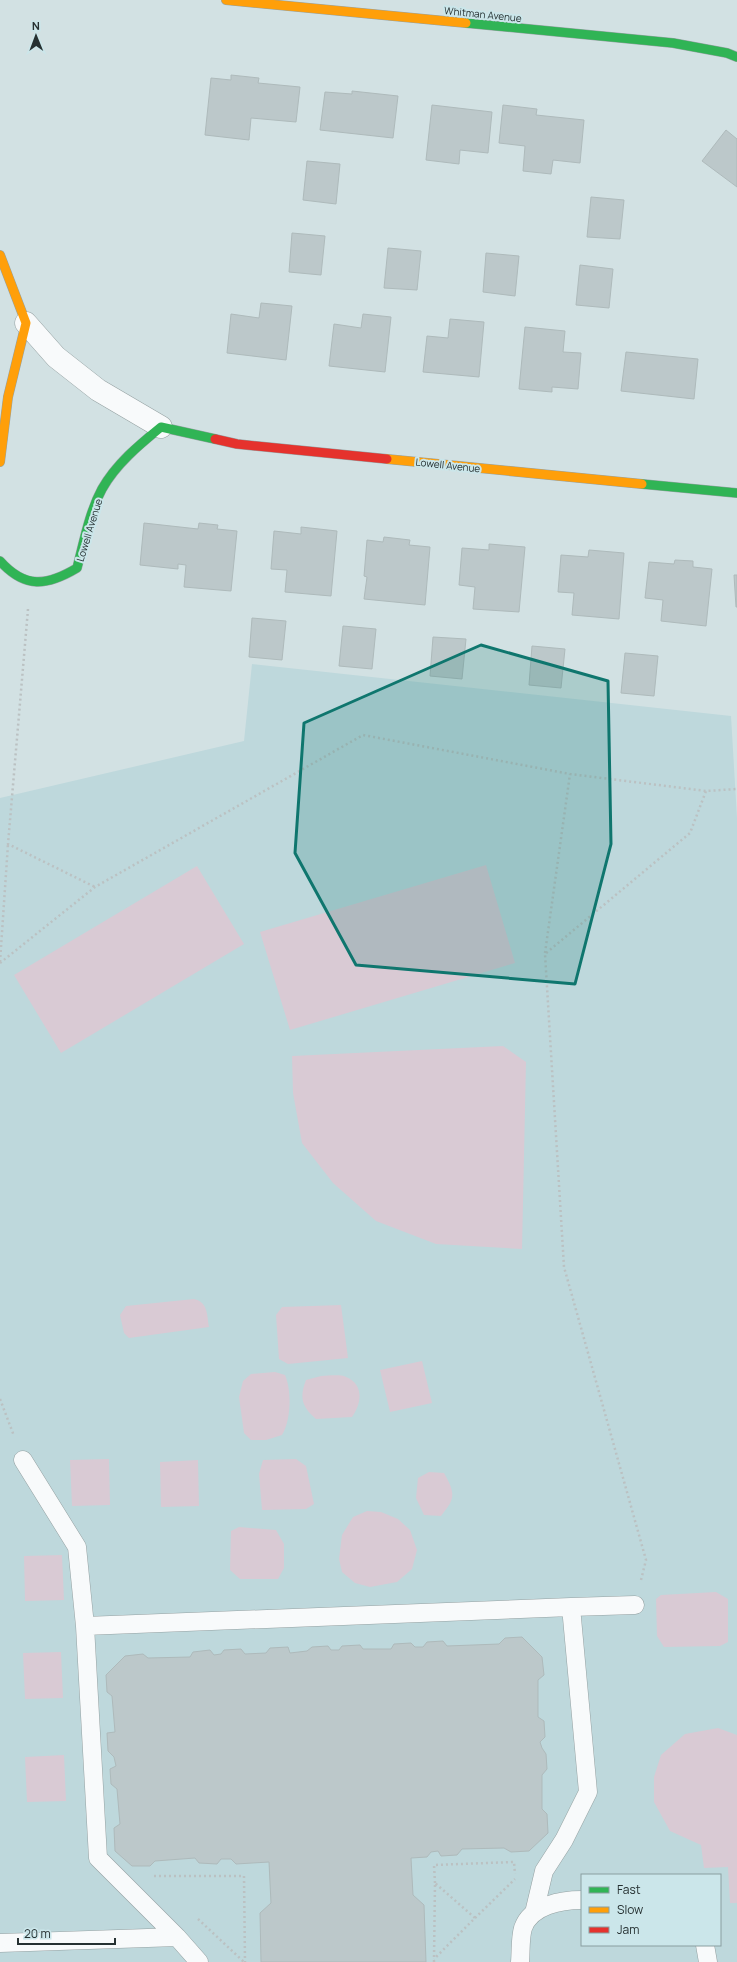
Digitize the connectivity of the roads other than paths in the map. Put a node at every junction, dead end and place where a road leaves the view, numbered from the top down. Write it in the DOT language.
graph roads {
  1 [pos="226,0"];
  2 [pos="737,57"];
  3 [pos="0,255"];
  4 [pos="26,323"];
  5 [pos="162,427"];
  6 [pos="0,462"];
  7 [pos="737,493"];
  8 [pos="0,560"];
  9 [pos="23,1460"];
  10 [pos="635,1605"];
  11 [pos="571,1606"];
  12 [pos="85,1626"];
  13 [pos="581,1900"];
  14 [pos="534,1913"];
  15 [pos="177,1936"];
  16 [pos="0,1943"];
  17 [pos="705,1946"];
  18 [pos="199,1962"];
  19 [pos="520,1962"];
  20 [pos="708,1962"];
  1 -- 2 [label="street, Whitman Avenue"];
  3 -- 4 [label="street, Lowell Avenue"];
  4 -- 5 [label="street, Lowell Avenue"];
  4 -- 6 [label="street"];
  5 -- 7 [label="street, Lowell Avenue"];
  5 -- 8 [label="street, Lowell Avenue"];
  9 -- 12 [label="lane"];
  10 -- 11 [label="lane"];
  11 -- 12 [label="lane"];
  11 -- 14 [label="lane"];
  12 -- 15 [label="lane"];
  13 -- 14 [label="lane"];
  14 -- 19 [label="lane"];
  15 -- 16 [label="lane"];
  15 -- 18 [label="lane"];
  17 -- 20 [label="lane"];
}
